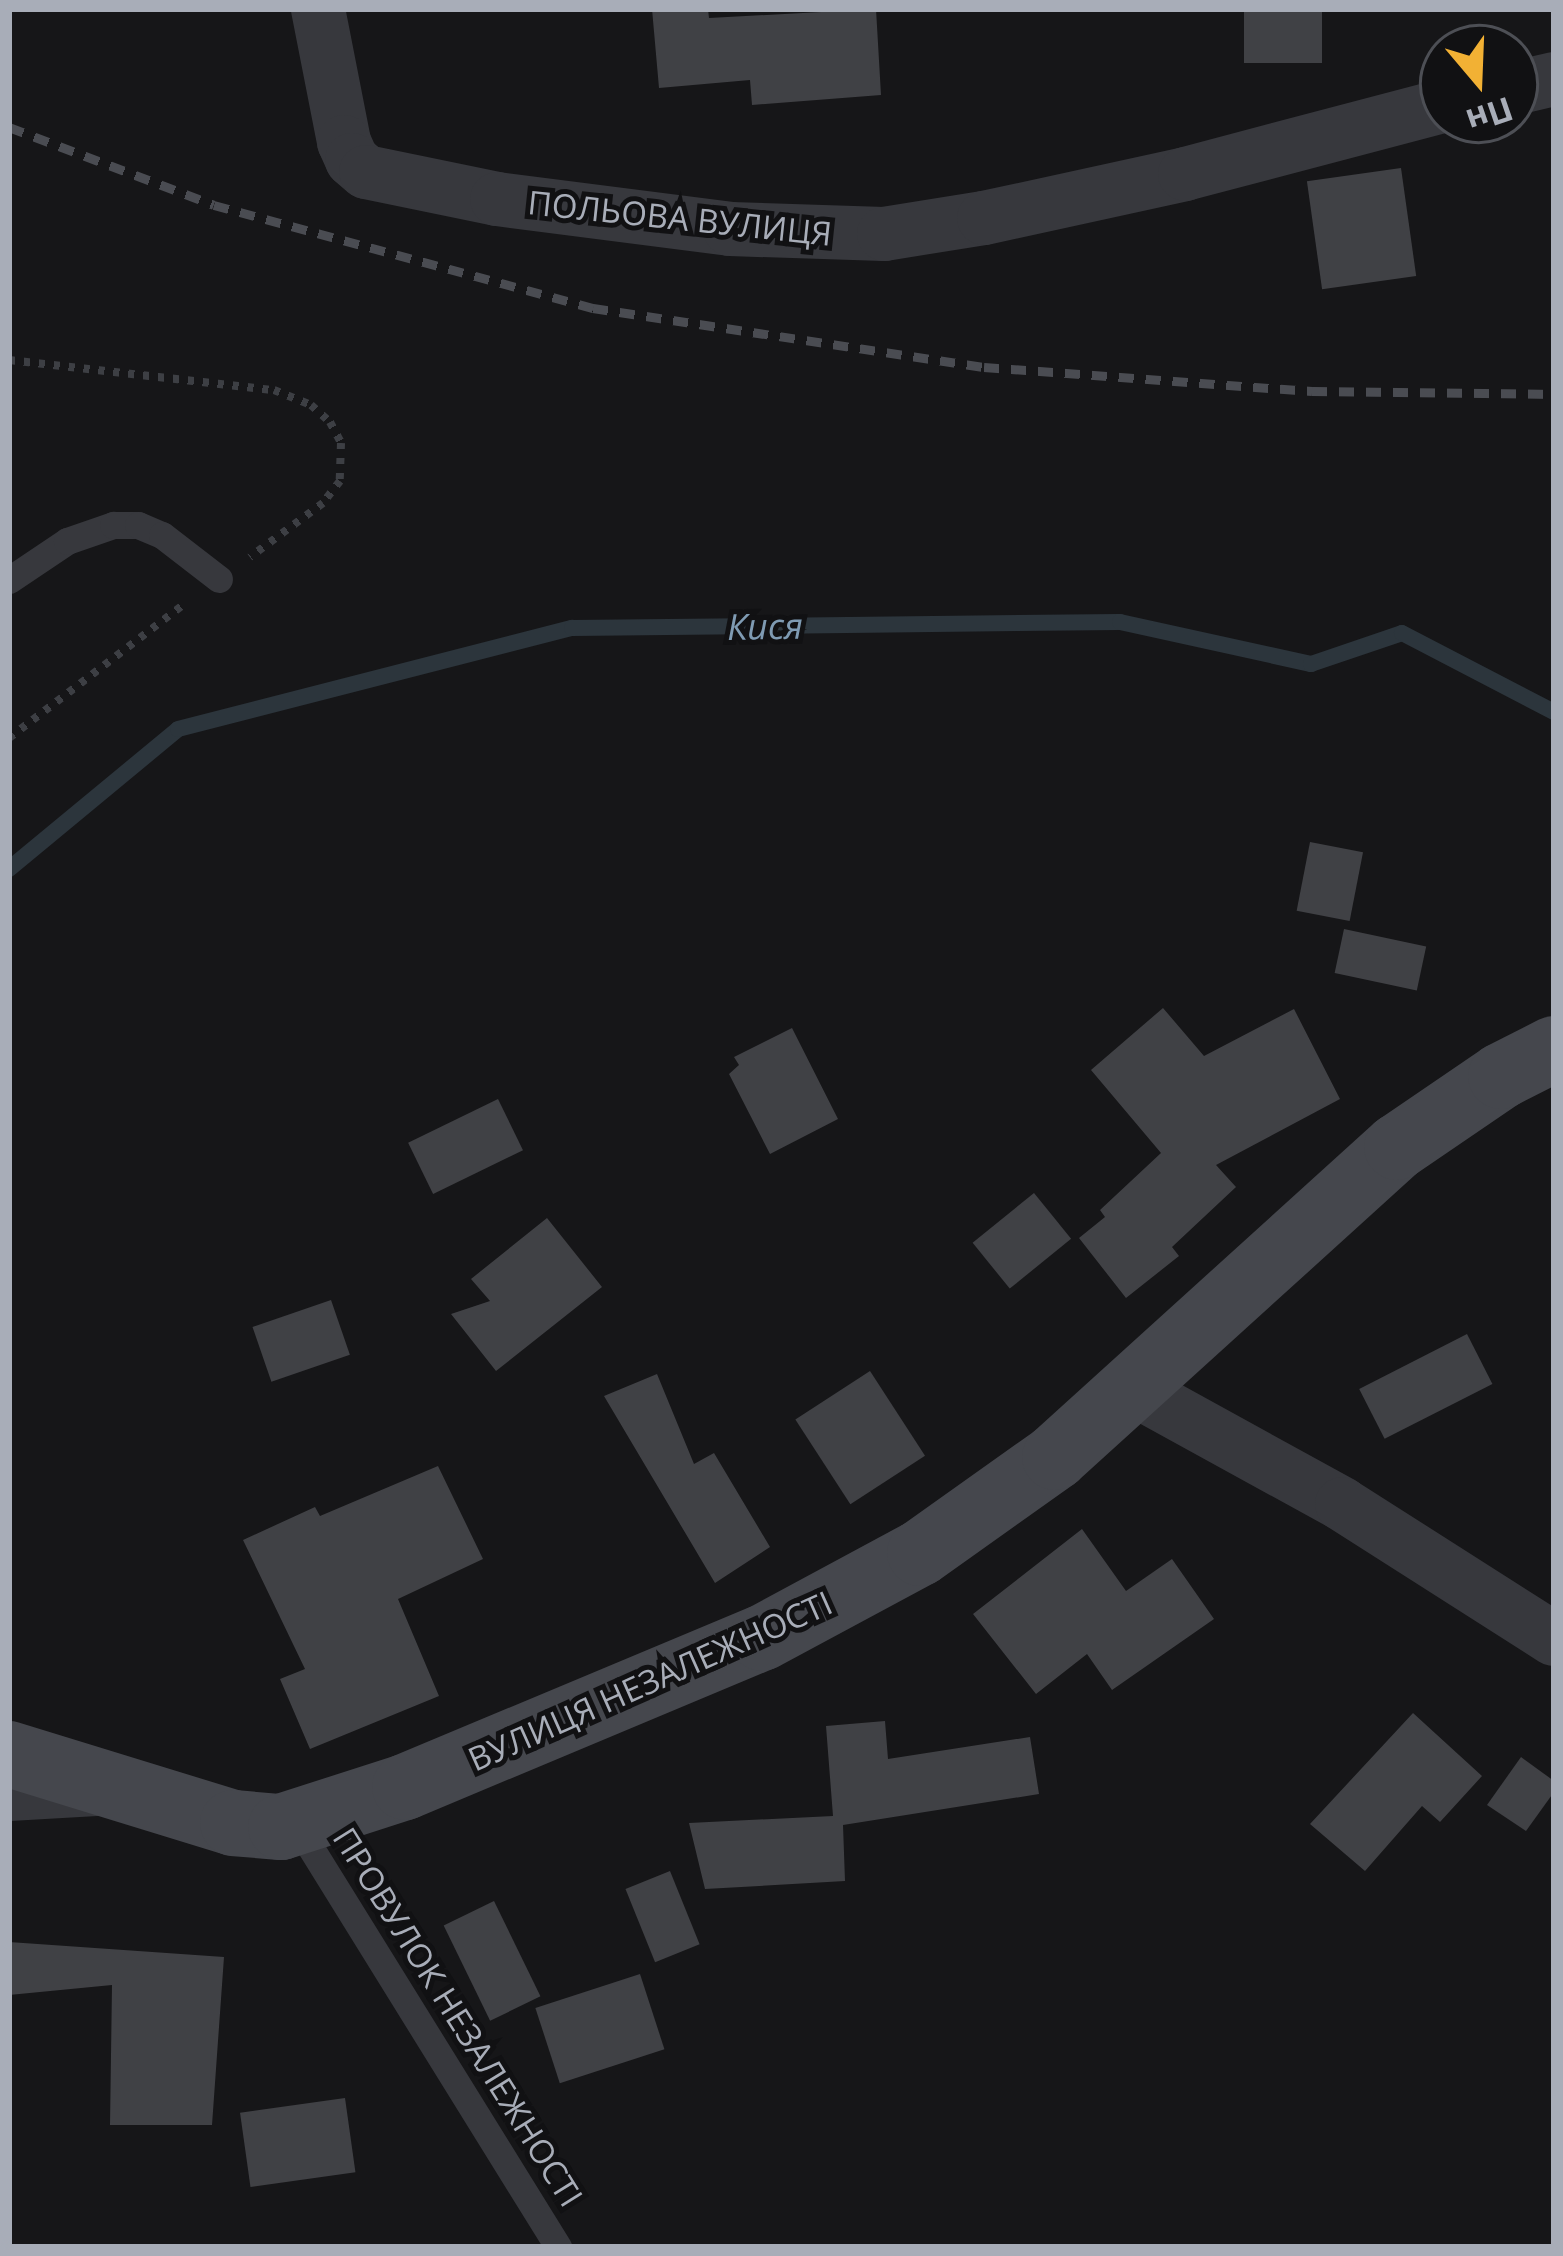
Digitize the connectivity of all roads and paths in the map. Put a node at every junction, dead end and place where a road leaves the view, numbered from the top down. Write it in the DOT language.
graph roads {
  1 [pos="318,9"];
  2 [pos="1419,112"];
  3 [pos="219,579"];
  4 [pos="9,580"];
  5 [pos="1554,1049"];
  6 [pos="1135,1390"];
  7 [pos="1554,1639"];
  8 [pos="9,1754"];
  9 [pos="119,1788"];
  10 [pos="9,1794"];
  11 [pos="296,1824"];
  12 [pos="558,2247"];
  1 -- 2 [label="street, ПОЛЬОВА ВУЛИЦЯ"];
  3 -- 4 [label="lane"];
  5 -- 6 [label="street, ВУЛИЦЯ НЕЗАЛЕЖНОСТІ"];
  6 -- 7 [label="street"];
  6 -- 11 [label="street, ВУЛИЦЯ НЕЗАЛЕЖНОСТІ"];
  8 -- 9 [label="street, ВУЛИЦЯ НЕЗАЛЕЖНОСТІ"];
  9 -- 10 [label="street"];
  9 -- 11 [label="street, ВУЛИЦЯ НЕЗАЛЕЖНОСТІ"];
  11 -- 12 [label="lane, ПРОВУЛОК НЕЗАЛЕЖНОСТІ"];
}
